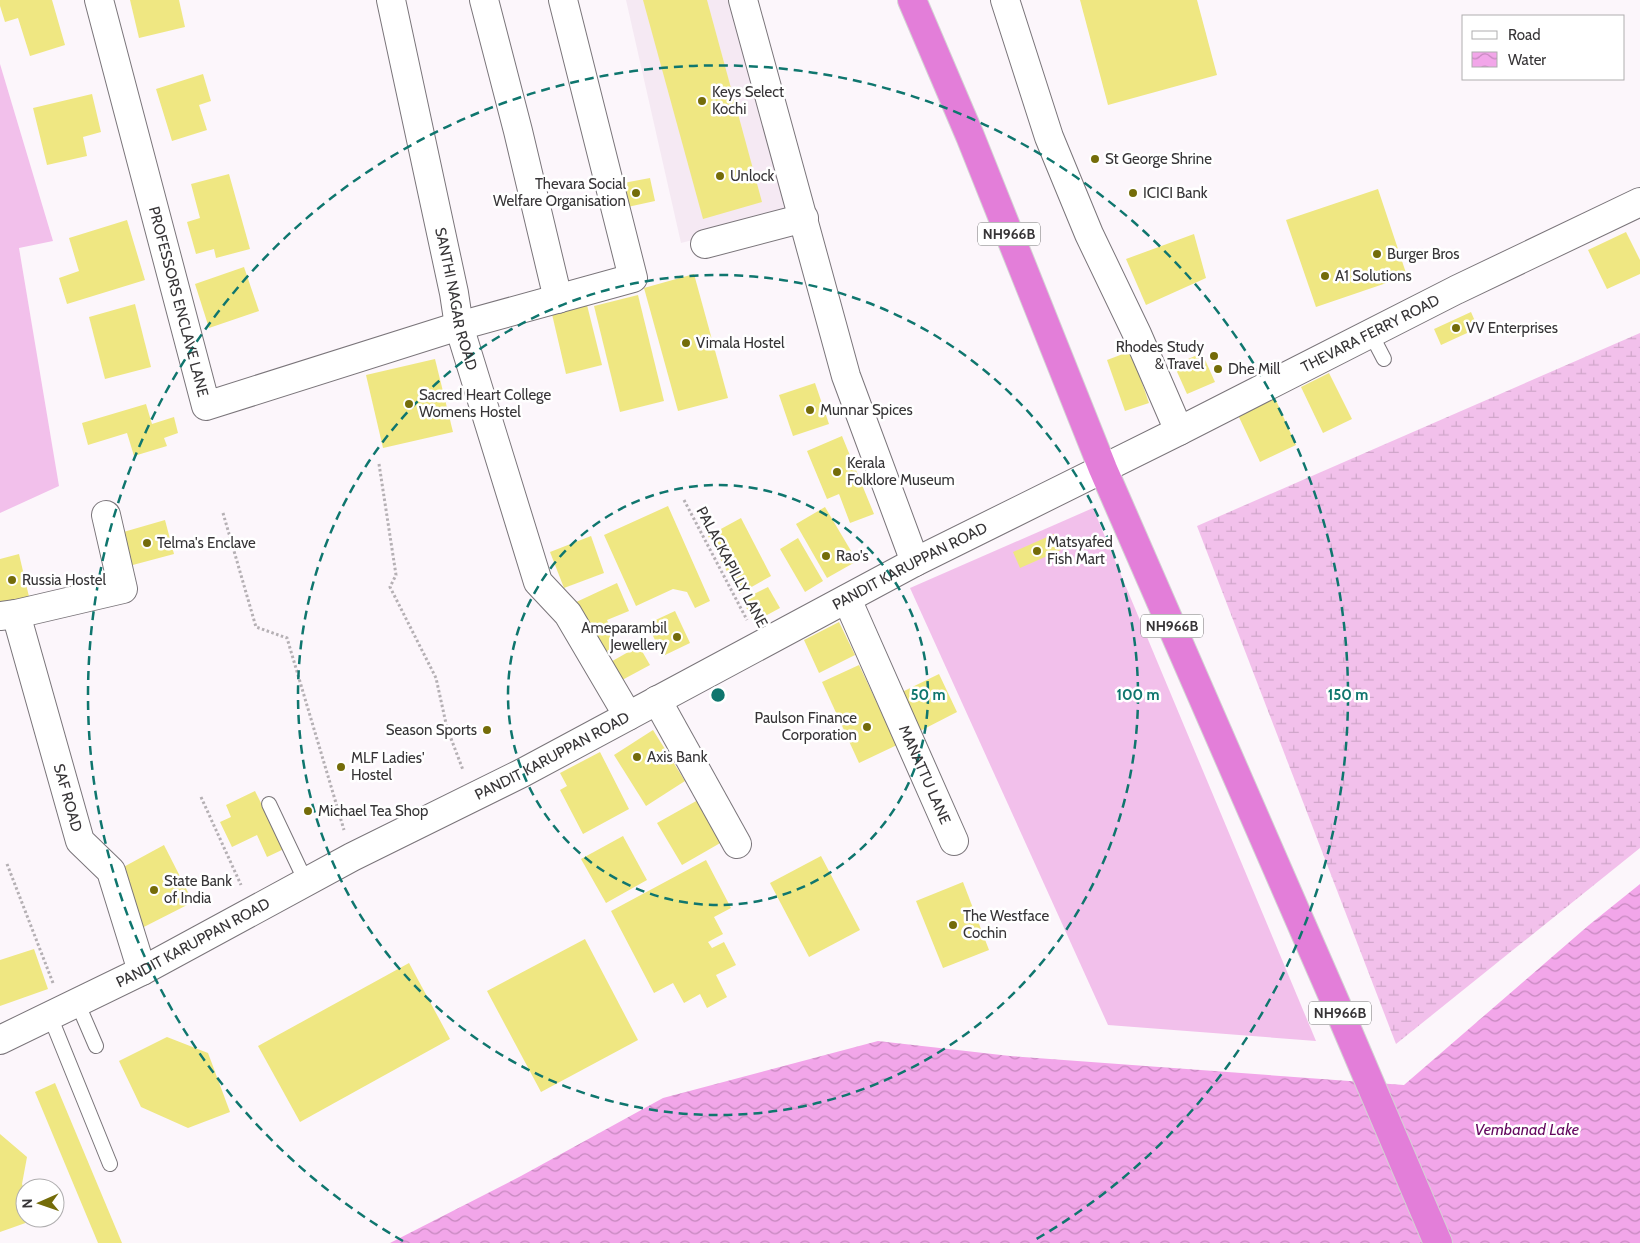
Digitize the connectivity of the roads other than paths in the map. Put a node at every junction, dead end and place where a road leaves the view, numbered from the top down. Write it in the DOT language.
graph roads {
  1 [pos="99,0"];
  2 [pos="391,0"];
  3 [pos="484,0"];
  4 [pos="563,0"];
  5 [pos="743,0"];
  6 [pos="912,0"];
  7 [pos="1005,0"];
  8 [pos="1640,202"];
  9 [pos="804,218"];
  10 [pos="705,244"];
  11 [pos="558,299"];
  12 [pos="459,326"];
  13 [pos="1371,334"];
  14 [pos="1384,358"];
  15 [pos="1179,431"];
  16 [pos="1103,469"];
  17 [pos="106,515"];
  18 [pos="915,562"];
  19 [pos="848,599"];
  20 [pos="8,615"];
  21 [pos="657,700"];
  22 [pos="628,716"];
  23 [pos="270,804"];
  24 [pos="954,841"];
  25 [pos="737,844"];
  26 [pos="306,882"];
  27 [pos="142,971"];
  28 [pos="63,1009"];
  29 [pos="0,1040"];
  30 [pos="96,1046"];
  31 [pos="110,1164"];
  32 [pos="1438,1243"];
  1 -- 12 [label="street, PROFESSORS ENCLAVE LANE"];
  2 -- 12 [label="street, SANTHI NAGAR ROAD"];
  3 -- 11 [label="street"];
  4 -- 11 [label="street"];
  5 -- 9 [label="street"];
  6 -- 16 [label="highway, NH966B"];
  7 -- 15 [label="street"];
  8 -- 13 [label="street, THEVARA FERRY ROAD"];
  9 -- 10 [label="street"];
  9 -- 18 [label="street"];
  11 -- 12 [label="street"];
  12 -- 22 [label="street, SANTHI NAGAR ROAD"];
  13 -- 14 [label="lane"];
  13 -- 15 [label="street, THEVARA FERRY ROAD"];
  15 -- 16 [label="street, THEVARA FERRY ROAD"];
  16 -- 18 [label="street, PANDIT KARUPPAN ROAD"];
  16 -- 32 [label="highway, NH966B"];
  17 -- 20 [label="street"];
  18 -- 19 [label="street, PANDIT KARUPPAN ROAD"];
  19 -- 21 [label="street, PANDIT KARUPPAN ROAD"];
  19 -- 24 [label="street, MANATTU LANE"];
  20 -- 27 [label="street, SAF ROAD"];
  21 -- 22 [label="street, PANDIT KARUPPAN ROAD"];
  21 -- 25 [label="street"];
  22 -- 26 [label="street, PANDIT KARUPPAN ROAD"];
  23 -- 26 [label="lane"];
  26 -- 27 [label="street, PANDIT KARUPPAN ROAD"];
  27 -- 28 [label="street, PANDIT KARUPPAN ROAD"];
  28 -- 29 [label="street, PANDIT KARUPPAN ROAD"];
  28 -- 30 [label="lane"];
  28 -- 31 [label="lane"];
}
